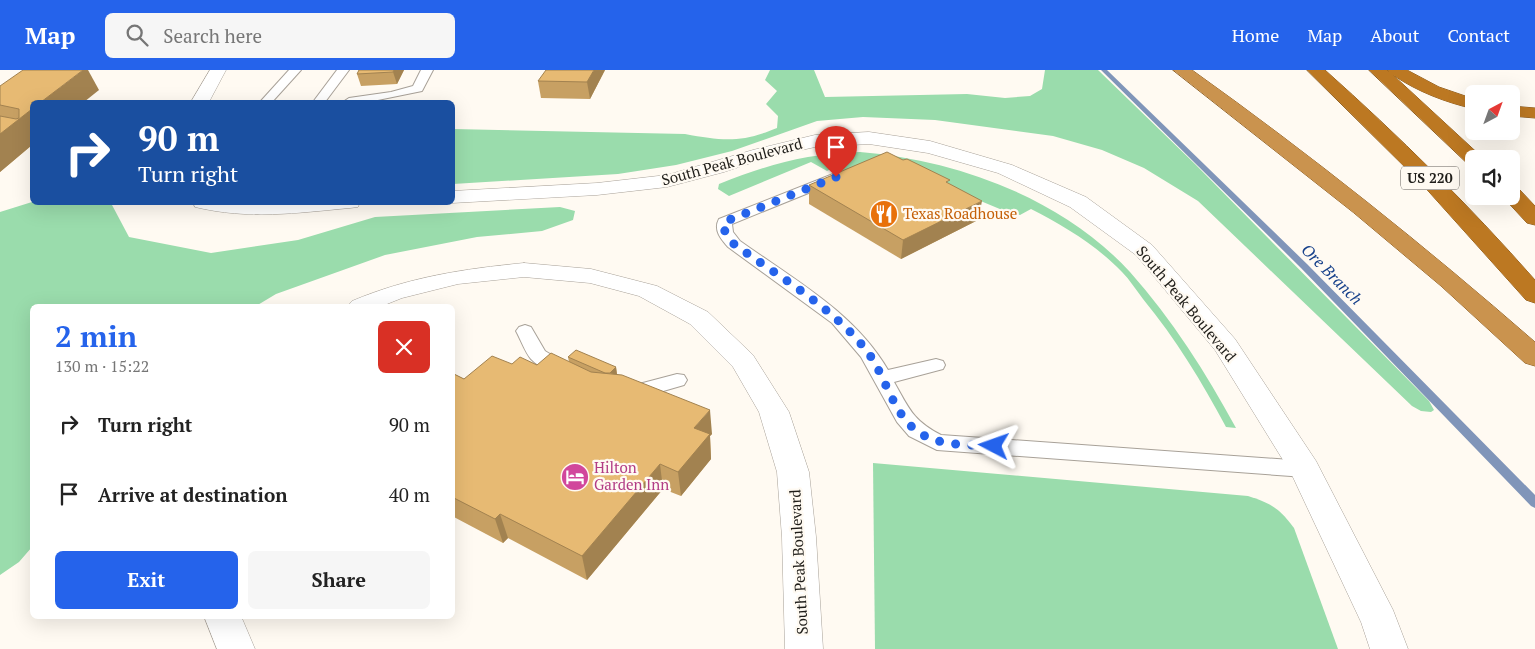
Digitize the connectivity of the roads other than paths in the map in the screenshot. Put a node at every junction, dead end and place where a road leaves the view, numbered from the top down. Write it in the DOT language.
graph roads {
  1 [pos="218,70"];
  2 [pos="295,70"];
  3 [pos="344,70"];
  4 [pos="427,70"];
  5 [pos="435,70"];
  6 [pos="1181,70"];
  7 [pos="1315,70"];
  8 [pos="1377,70"];
  9 [pos="1396,70"];
  10 [pos="418,88"];
  11 [pos="321,99"];
  12 [pos="201,100"];
  13 [pos="268,100"];
  14 [pos="361,100"];
  15 [pos="404,100"];
  16 [pos="419,100"];
  17 [pos="1465,101"];
  18 [pos="1520,112"];
  19 [pos="1535,113"];
  20 [pos="1465,151"];
  21 [pos="836,177"];
  22 [pos="455,197"];
  23 [pos="1520,203"];
  24 [pos="211,205"];
  25 [pos="318,205"];
  26 [pos="1535,218"];
  27 [pos="1535,295"];
  28 [pos="366,304"];
  29 [pos="525,331"];
  30 [pos="1535,356"];
  31 [pos="936,365"];
  32 [pos="579,378"];
  33 [pos="882,378"];
  34 [pos="677,380"];
  35 [pos="612,390"];
  36 [pos="1305,469"];
  37 [pos="223,619"];
  38 [pos="236,649"];
  39 [pos="804,649"];
  40 [pos="1389,649"];
  1 -- 12 [label="street"];
  2 -- 13 [label="lane"];
  3 -- 11 [label="lane"];
  4 -- 10 [label="lane"];
  5 -- 16 [label="lane"];
  6 -- 30 [label="highway"];
  7 -- 27 [label="highway, US 220"];
  8 -- 20 [label="highway, US 220"];
  9 -- 17 [label="highway"];
  10 -- 14 [label="lane"];
  10 -- 15 [label="lane"];
  18 -- 19 [label="highway"];
  21 -- 33 [label="lane"];
  22 -- 36 [label="street, South Peak Boulevard"];
  23 -- 26 [label="highway"];
  24 -- 25 [label="street"];
  28 -- 39 [label="street, South Peak Boulevard"];
  29 -- 32 [label="lane"];
  31 -- 33 [label="lane"];
  33 -- 36 [label="lane"];
  34 -- 35 [label="lane"];
  36 -- 40 [label="street, South Peak Boulevard"];
  37 -- 38 [label="street"];
}
